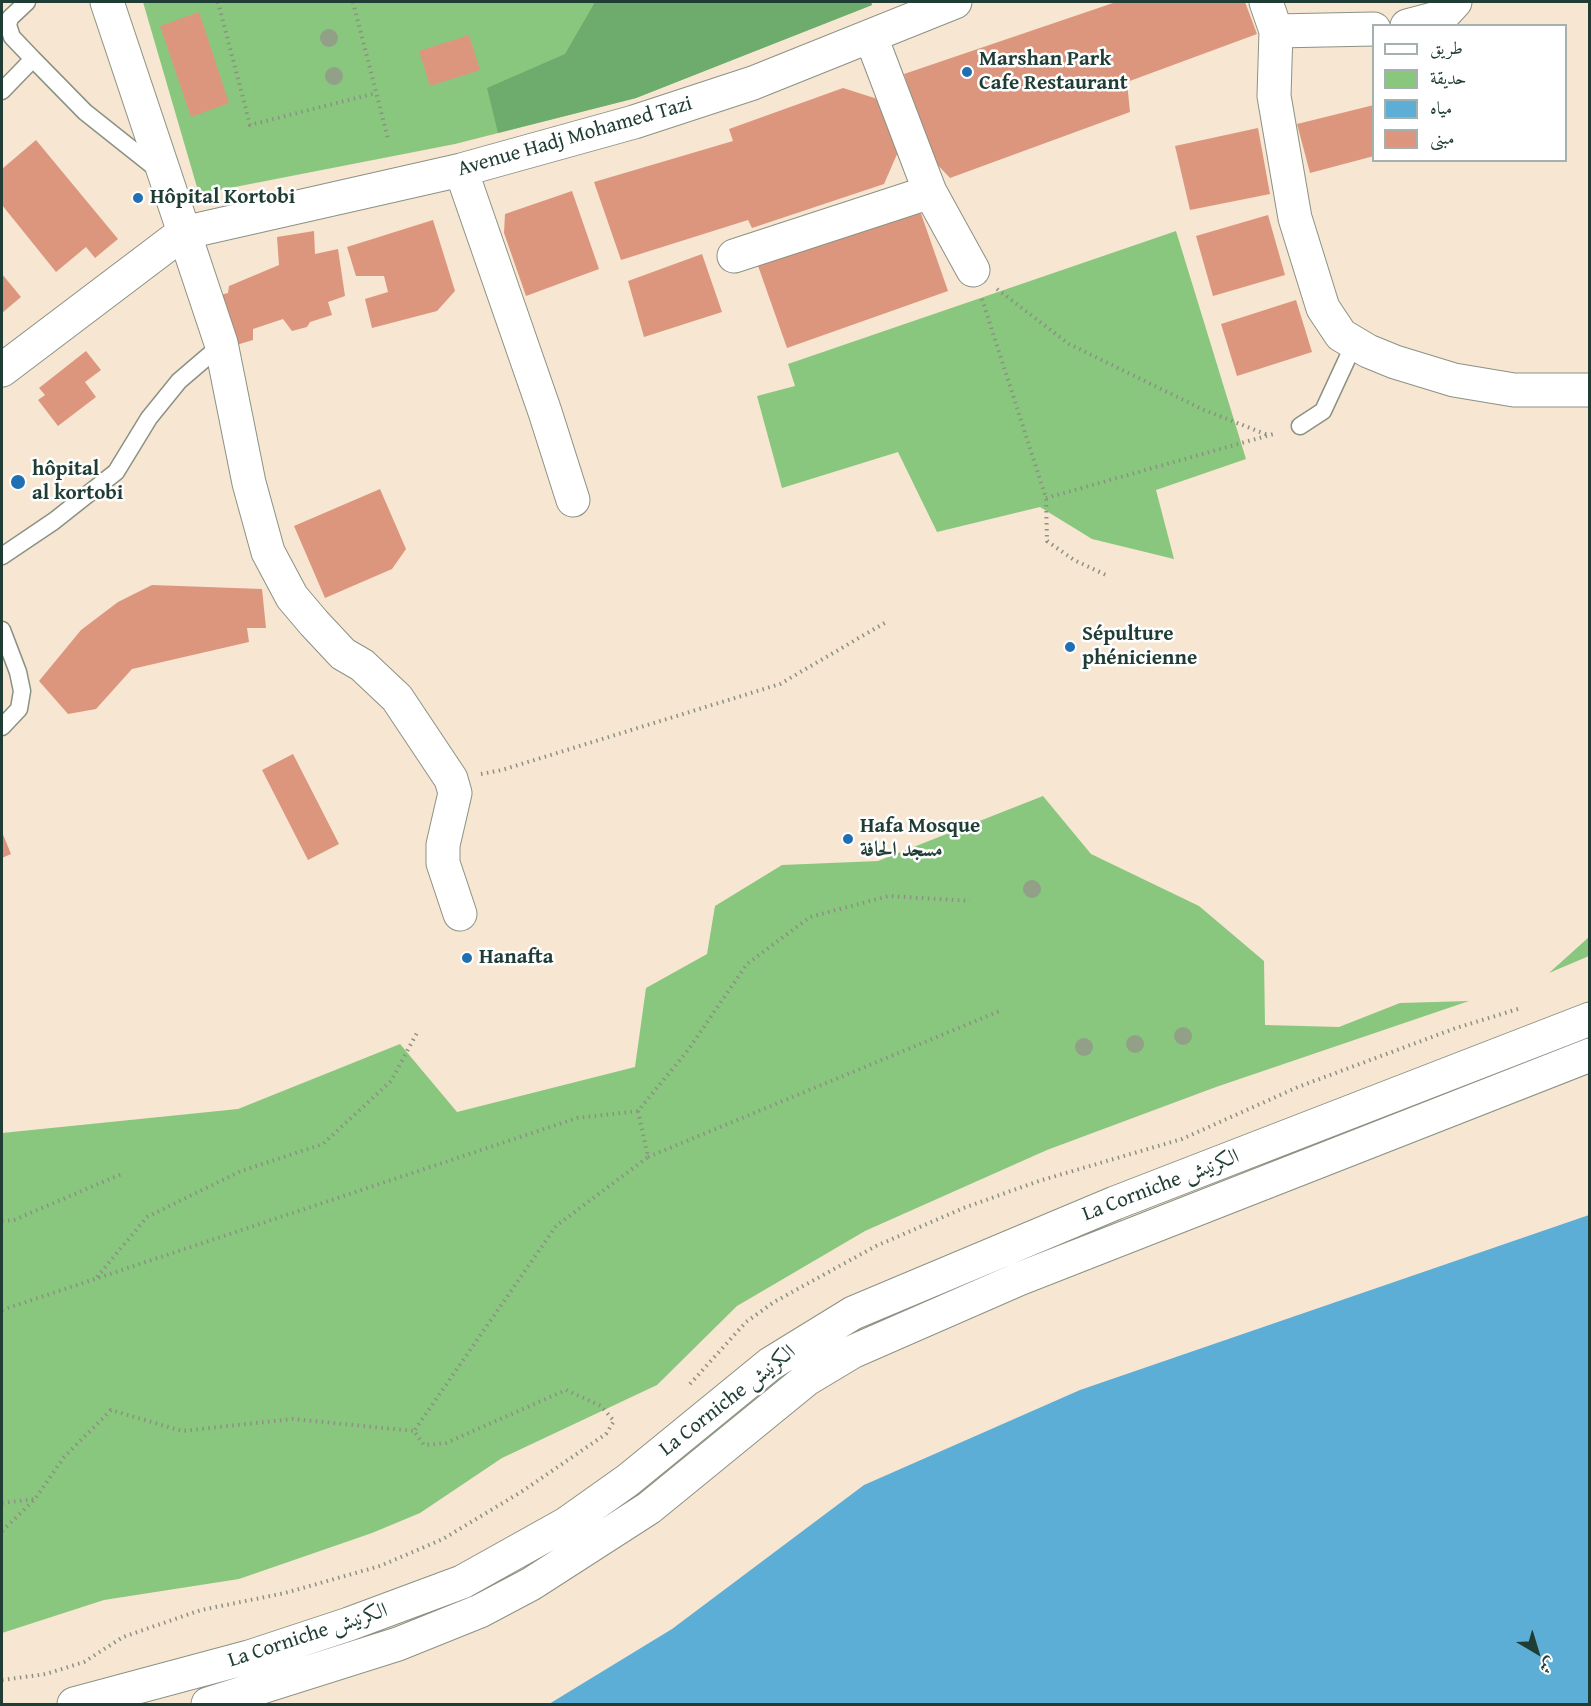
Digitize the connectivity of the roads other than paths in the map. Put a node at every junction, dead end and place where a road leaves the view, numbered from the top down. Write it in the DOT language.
graph roads {
  1 [pos="27,2"];
  2 [pos="107,2"];
  3 [pos="955,2"];
  4 [pos="1455,2"];
  5 [pos="1271,16"];
  6 [pos="1415,24"];
  7 [pos="1372,29"];
  8 [pos="871,37"];
  9 [pos="33,59"];
  10 [pos="2,91"];
  11 [pos="461,170"];
  12 [pos="164,175"];
  13 [pos="930,192"];
  14 [pos="183,233"];
  15 [pos="734,256"];
  16 [pos="973,270"];
  17 [pos="1354,344"];
  18 [pos="221,345"];
  19 [pos="2,370"];
  20 [pos="1590,390"];
  21 [pos="1300,426"];
  22 [pos="573,500"];
  23 [pos="2,556"];
  24 [pos="2,630"];
  25 [pos="2,727"];
  26 [pos="460,914"];
  27 [pos="1590,1019"];
  28 [pos="1590,1055"];
  29 [pos="74,1704"];
  30 [pos="208,1704"];
  1 -- 9 [label="lane"];
  2 -- 12 [label="street"];
  3 -- 8 [label="street, Avenue Hadj Mohamed Tazi"];
  4 -- 6 [label="street"];
  5 -- 7 [label="street"];
  5 -- 17 [label="street"];
  8 -- 11 [label="street, Avenue Hadj Mohamed Tazi"];
  8 -- 13 [label="street"];
  9 -- 10 [label="lane"];
  9 -- 12 [label="lane"];
  11 -- 14 [label="street, Avenue Hadj Mohamed Tazi"];
  11 -- 22 [label="street"];
  12 -- 14 [label="street"];
  13 -- 15 [label="street"];
  13 -- 16 [label="street"];
  14 -- 18 [label="street"];
  14 -- 19 [label="street"];
  17 -- 20 [label="street"];
  17 -- 21 [label="lane"];
  18 -- 23 [label="lane"];
  18 -- 26 [label="street"];
  24 -- 25 [label="lane"];
  27 -- 29 [label="street, La Corniche الكرنيش"];
  28 -- 30 [label="street, La Corniche الكرنيش"];
}
